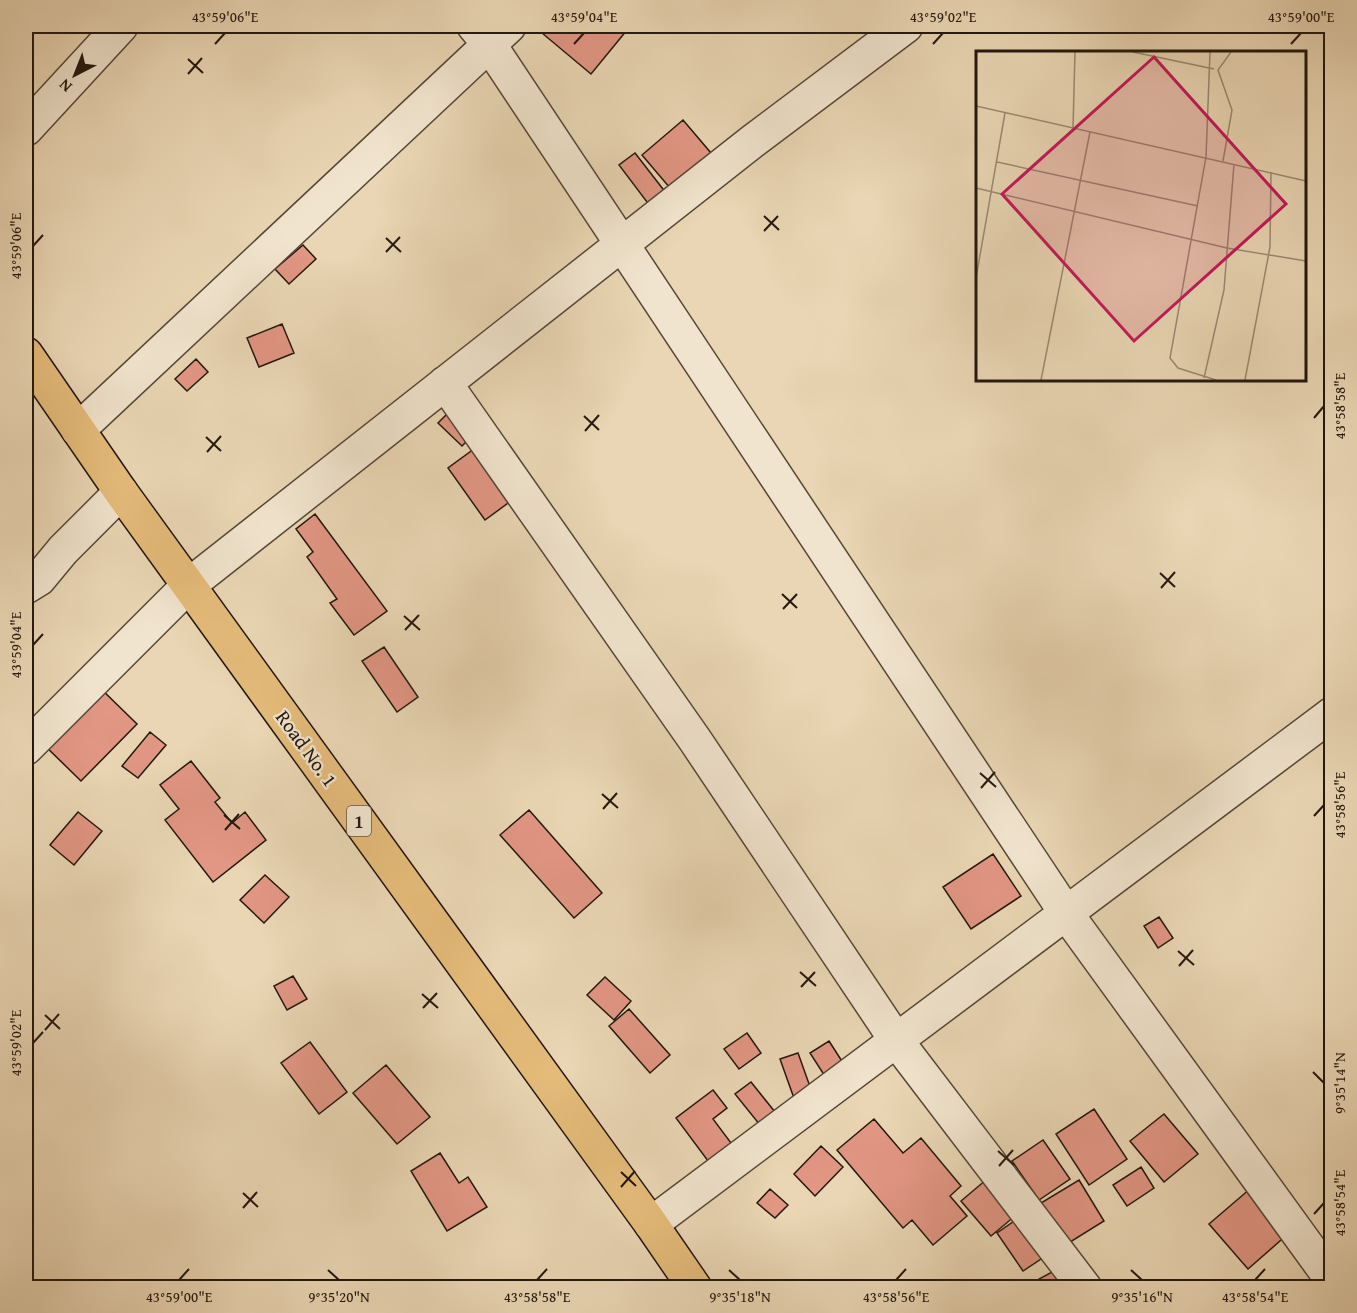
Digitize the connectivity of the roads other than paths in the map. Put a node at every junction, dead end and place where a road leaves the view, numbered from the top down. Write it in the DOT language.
graph roads {
  1 [pos="121,26"];
  2 [pos="906,26"];
  3 [pos="491,32"];
  4 [pos="26,129"];
  5 [pos="622,243"];
  6 [pos="26,354"];
  7 [pos="445,383"];
  8 [pos="78,430"];
  9 [pos="121,492"];
  10 [pos="189,585"];
  11 [pos="26,588"];
  12 [pos="1332,714"];
  13 [pos="26,748"];
  14 [pos="1066,913"];
  15 [pos="896,1040"];
  16 [pos="651,1224"];
  17 [pos="1332,1280"];
  18 [pos="695,1287"];
  19 [pos="1085,1287"];
  1 -- 4 [label="street"];
  2 -- 5 [label="street"];
  3 -- 5 [label="street"];
  3 -- 8 [label="street"];
  5 -- 7 [label="street"];
  5 -- 14 [label="street"];
  6 -- 8 [label="highway, Road No. 1 / 1"];
  7 -- 10 [label="street"];
  7 -- 15 [label="street"];
  8 -- 9 [label="highway, Road No. 1 / 1"];
  9 -- 10 [label="highway, Road No. 1 / 1"];
  9 -- 11 [label="street"];
  10 -- 13 [label="street"];
  10 -- 16 [label="highway, Road No. 1 / 1"];
  12 -- 14 [label="street"];
  14 -- 15 [label="street"];
  14 -- 17 [label="street"];
  15 -- 16 [label="street"];
  15 -- 19 [label="street"];
  16 -- 18 [label="highway, Road No. 1 / 1"];
}
